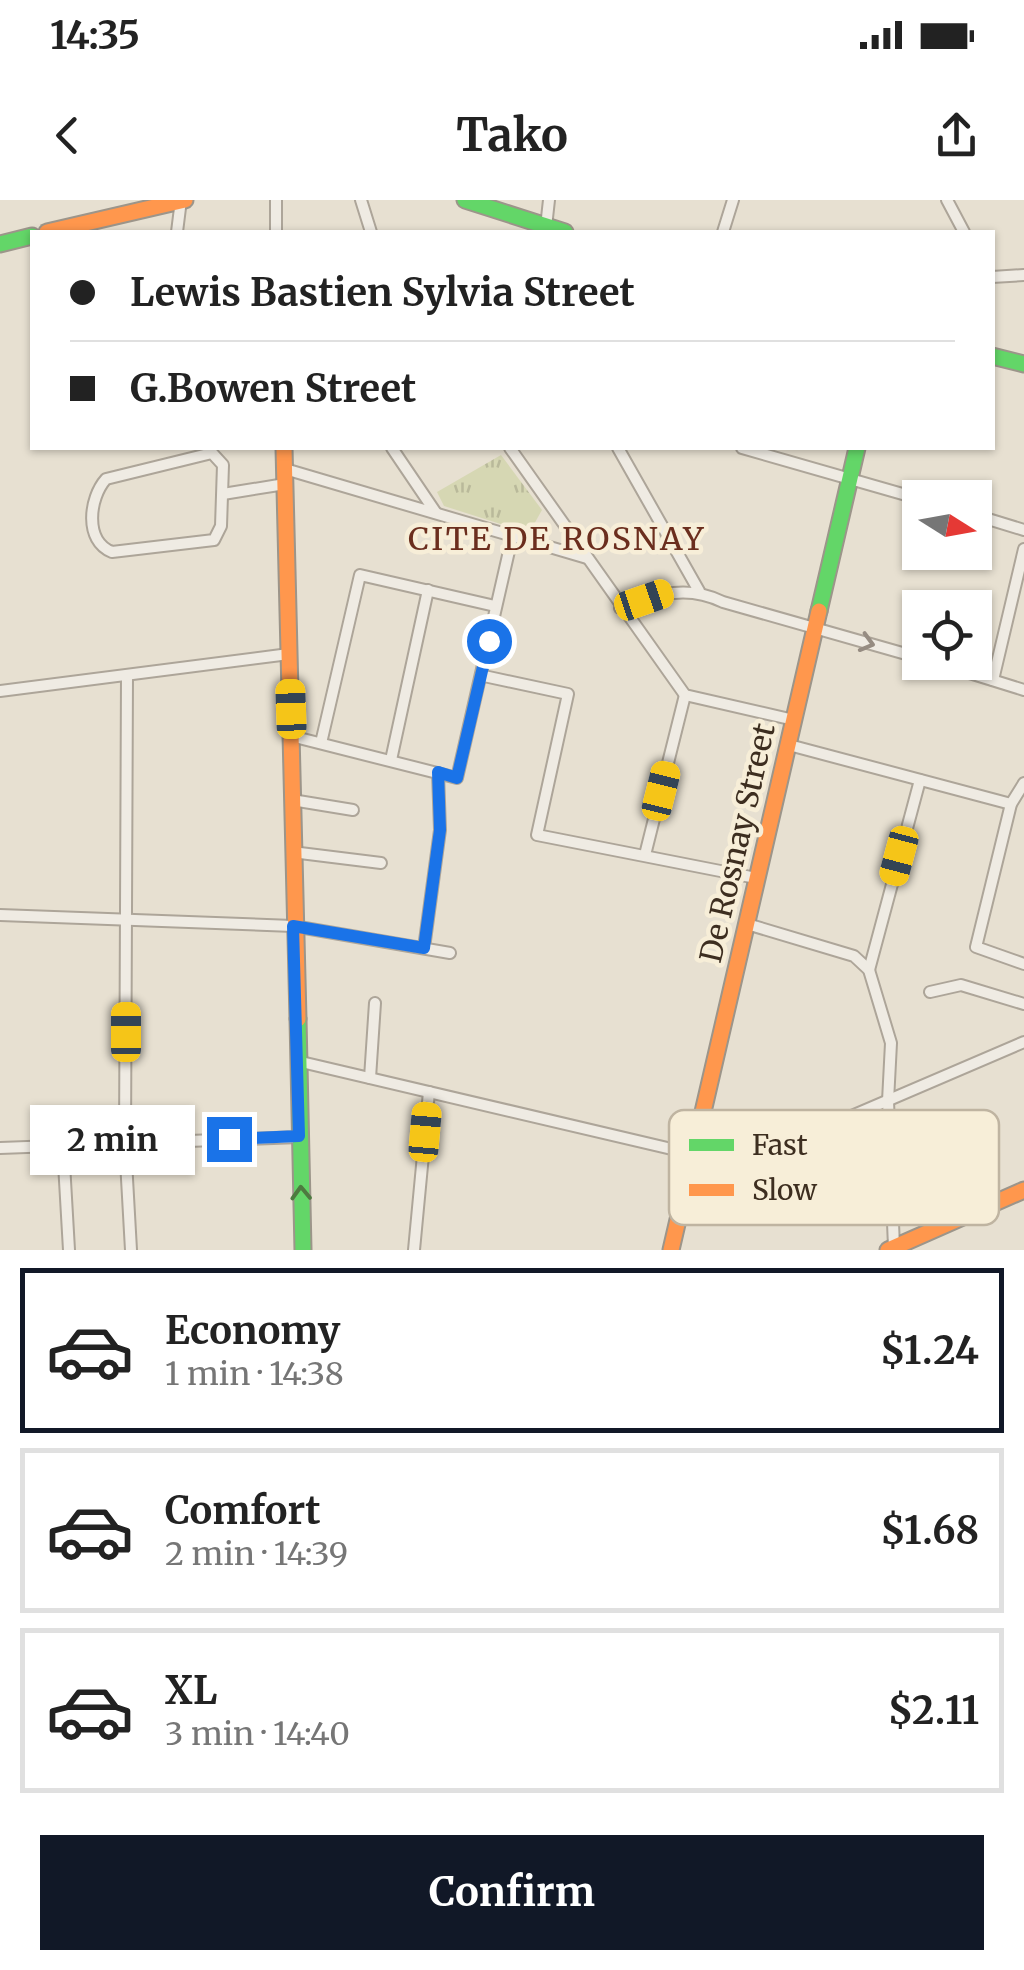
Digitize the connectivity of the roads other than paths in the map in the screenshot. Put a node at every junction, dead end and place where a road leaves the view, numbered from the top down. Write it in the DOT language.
graph roads {
  1 [pos="182,200"];
  2 [pos="276,200"];
  3 [pos="361,200"];
  4 [pos="372,200"];
  5 [pos="466,200"];
  6 [pos="549,200"];
  7 [pos="733,200"];
  8 [pos="946,200"];
  9 [pos="364,215"];
  10 [pos="546,227"];
  11 [pos="55,230"];
  12 [pos="177,230"];
  13 [pos="276,230"];
  14 [pos="371,230"];
  15 [pos="557,230"];
  16 [pos="724,230"];
  17 [pos="963,230"];
  18 [pos="30,236"];
  19 [pos="0,244"];
  20 [pos="1024,276"];
  21 [pos="995,277"];
  22 [pos="995,357"];
  23 [pos="1024,364"];
  24 [pos="284,450"];
  25 [pos="393,450"];
  26 [pos="511,450"];
  27 [pos="619,450"];
  28 [pos="749,450"];
  29 [pos="857,450"];
  30 [pos="285,477"];
  31 [pos="850,478"];
  32 [pos="223,494"];
  33 [pos="902,494"];
  34 [pos="436,514"];
  35 [pos="992,521"];
  36 [pos="1024,530"];
  37 [pos="512,538"];
  38 [pos="1024,549"];
  39 [pos="588,558"];
  40 [pos="428,590"];
  41 [pos="700,591"];
  42 [pos="495,606"];
  43 [pos="620,608"];
  44 [pos="814,627"];
  45 [pos="902,653"];
  46 [pos="290,654"];
  47 [pos="127,676"];
  48 [pos="484,676"];
  49 [pos="993,680"];
  50 [pos="0,690"];
  51 [pos="1024,690"];
  52 [pos="685,695"];
  53 [pos="794,720"];
  54 [pos="292,736"];
  55 [pos="321,743"];
  56 [pos="789,745"];
  57 [pos="391,760"];
  58 [pos="438,772"];
  59 [pos="920,780"];
  60 [pos="1024,783"];
  61 [pos="292,800"];
  62 [pos="1011,804"];
  63 [pos="353,810"];
  64 [pos="292,852"];
  65 [pos="645,855"];
  66 [pos="382,864"];
  67 [pos="756,878"];
  68 [pos="0,915"];
  69 [pos="127,921"];
  70 [pos="747,924"];
  71 [pos="293,926"];
  72 [pos="424,948"];
  73 [pos="450,953"];
  74 [pos="1024,964"];
  75 [pos="869,970"];
  76 [pos="930,992"];
  77 [pos="375,1002"];
  78 [pos="1024,1004"];
  79 [pos="1024,1042"];
  80 [pos="297,1061"];
  81 [pos="370,1078"];
  82 [pos="428,1092"];
  83 [pos="888,1101"];
  84 [pos="703,1110"];
  85 [pos="867,1110"];
  86 [pos="888,1110"];
  87 [pos="299,1136"];
  88 [pos="125,1143"];
  89 [pos="62,1146"];
  90 [pos="0,1148"];
  91 [pos="669,1148"];
  92 [pos="1024,1190"];
  93 [pos="999,1201"];
  94 [pos="677,1225"];
  95 [pos="947,1225"];
  96 [pos="929,1233"];
  97 [pos="891,1249"];
  98 [pos="69,1250"];
  99 [pos="131,1250"];
  100 [pos="303,1250"];
  101 [pos="414,1250"];
  102 [pos="671,1250"];
  103 [pos="928,1250"];
  1 -- 11 [label="street"];
  1 -- 12 [label="street"];
  2 -- 13 [label="street"];
  3 -- 9 [label="street"];
  4 -- 9 [label="street"];
  5 -- 10 [label="street"];
  6 -- 10 [label="street"];
  7 -- 16 [label="street"];
  8 -- 17 [label="street"];
  9 -- 14 [label="street"];
  10 -- 15 [label="street"];
  18 -- 19 [label="street"];
  20 -- 21 [label="street"];
  22 -- 23 [label="street"];
  24 -- 30 [label="street"];
  25 -- 34 [label="street"];
  26 -- 39 [label="street"];
  27 -- 41 [label="street"];
  28 -- 31 [label="street"];
  29 -- 31 [label="street, De Rosnay Street"];
  30 -- 32 [label="street"];
  30 -- 34 [label="street"];
  30 -- 46 [label="street"];
  31 -- 33 [label="street"];
  31 -- 44 [label="street, De Rosnay Street"];
  32 -- 32 [label="street"];
  34 -- 37 [label="street"];
  35 -- 36 [label="street"];
  37 -- 39 [label="street"];
  37 -- 42 [label="street"];
  38 -- 49 [label="street"];
  39 -- 43 [label="street"];
  40 -- 42 [label="street"];
  40 -- 55 [label="street"];
  40 -- 57 [label="street"];
  41 -- 43 [label="street"];
  41 -- 44 [label="street"];
  42 -- 48 [label="street"];
  43 -- 52 [label="street"];
  44 -- 45 [label="street, one-way"];
  44 -- 53 [label="street, De Rosnay Street"];
  46 -- 47 [label="street"];
  46 -- 54 [label="street"];
  47 -- 50 [label="street"];
  47 -- 69 [label="street"];
  48 -- 58 [label="street"];
  48 -- 65 [label="street"];
  49 -- 51 [label="street"];
  52 -- 53 [label="street"];
  52 -- 65 [label="street"];
  53 -- 56 [label="street, De Rosnay Street"];
  54 -- 55 [label="street"];
  54 -- 61 [label="street"];
  55 -- 57 [label="street"];
  56 -- 59 [label="street"];
  56 -- 67 [label="street, De Rosnay Street"];
  57 -- 58 [label="street"];
  58 -- 72 [label="street"];
  59 -- 62 [label="street"];
  59 -- 75 [label="street"];
  60 -- 62 [label="street"];
  61 -- 63 [label="street"];
  61 -- 64 [label="street"];
  62 -- 74 [label="street"];
  64 -- 66 [label="street"];
  64 -- 71 [label="street"];
  65 -- 67 [label="street"];
  67 -- 70 [label="street, De Rosnay Street"];
  68 -- 69 [label="street"];
  69 -- 71 [label="street"];
  69 -- 88 [label="street"];
  70 -- 75 [label="street"];
  70 -- 84 [label="street, De Rosnay Street"];
  71 -- 72 [label="street"];
  71 -- 80 [label="street"];
  72 -- 73 [label="street"];
  75 -- 83 [label="street"];
  76 -- 78 [label="street"];
  77 -- 81 [label="street"];
  79 -- 83 [label="street"];
  80 -- 81 [label="street"];
  80 -- 87 [label="street"];
  81 -- 82 [label="street"];
  82 -- 91 [label="street"];
  82 -- 101 [label="street"];
  83 -- 85 [label="street"];
  83 -- 86 [label="street"];
  87 -- 88 [label="street"];
  100 -- 87 [label="street, one-way"];
  88 -- 89 [label="street"];
  88 -- 99 [label="street"];
  89 -- 90 [label="street"];
  89 -- 98 [label="street"];
  92 -- 93 [label="street"];
  94 -- 102 [label="street, De Rosnay Street"];
  95 -- 96 [label="street"];
  96 -- 97 [label="street"];
  96 -- 103 [label="street"];
}
